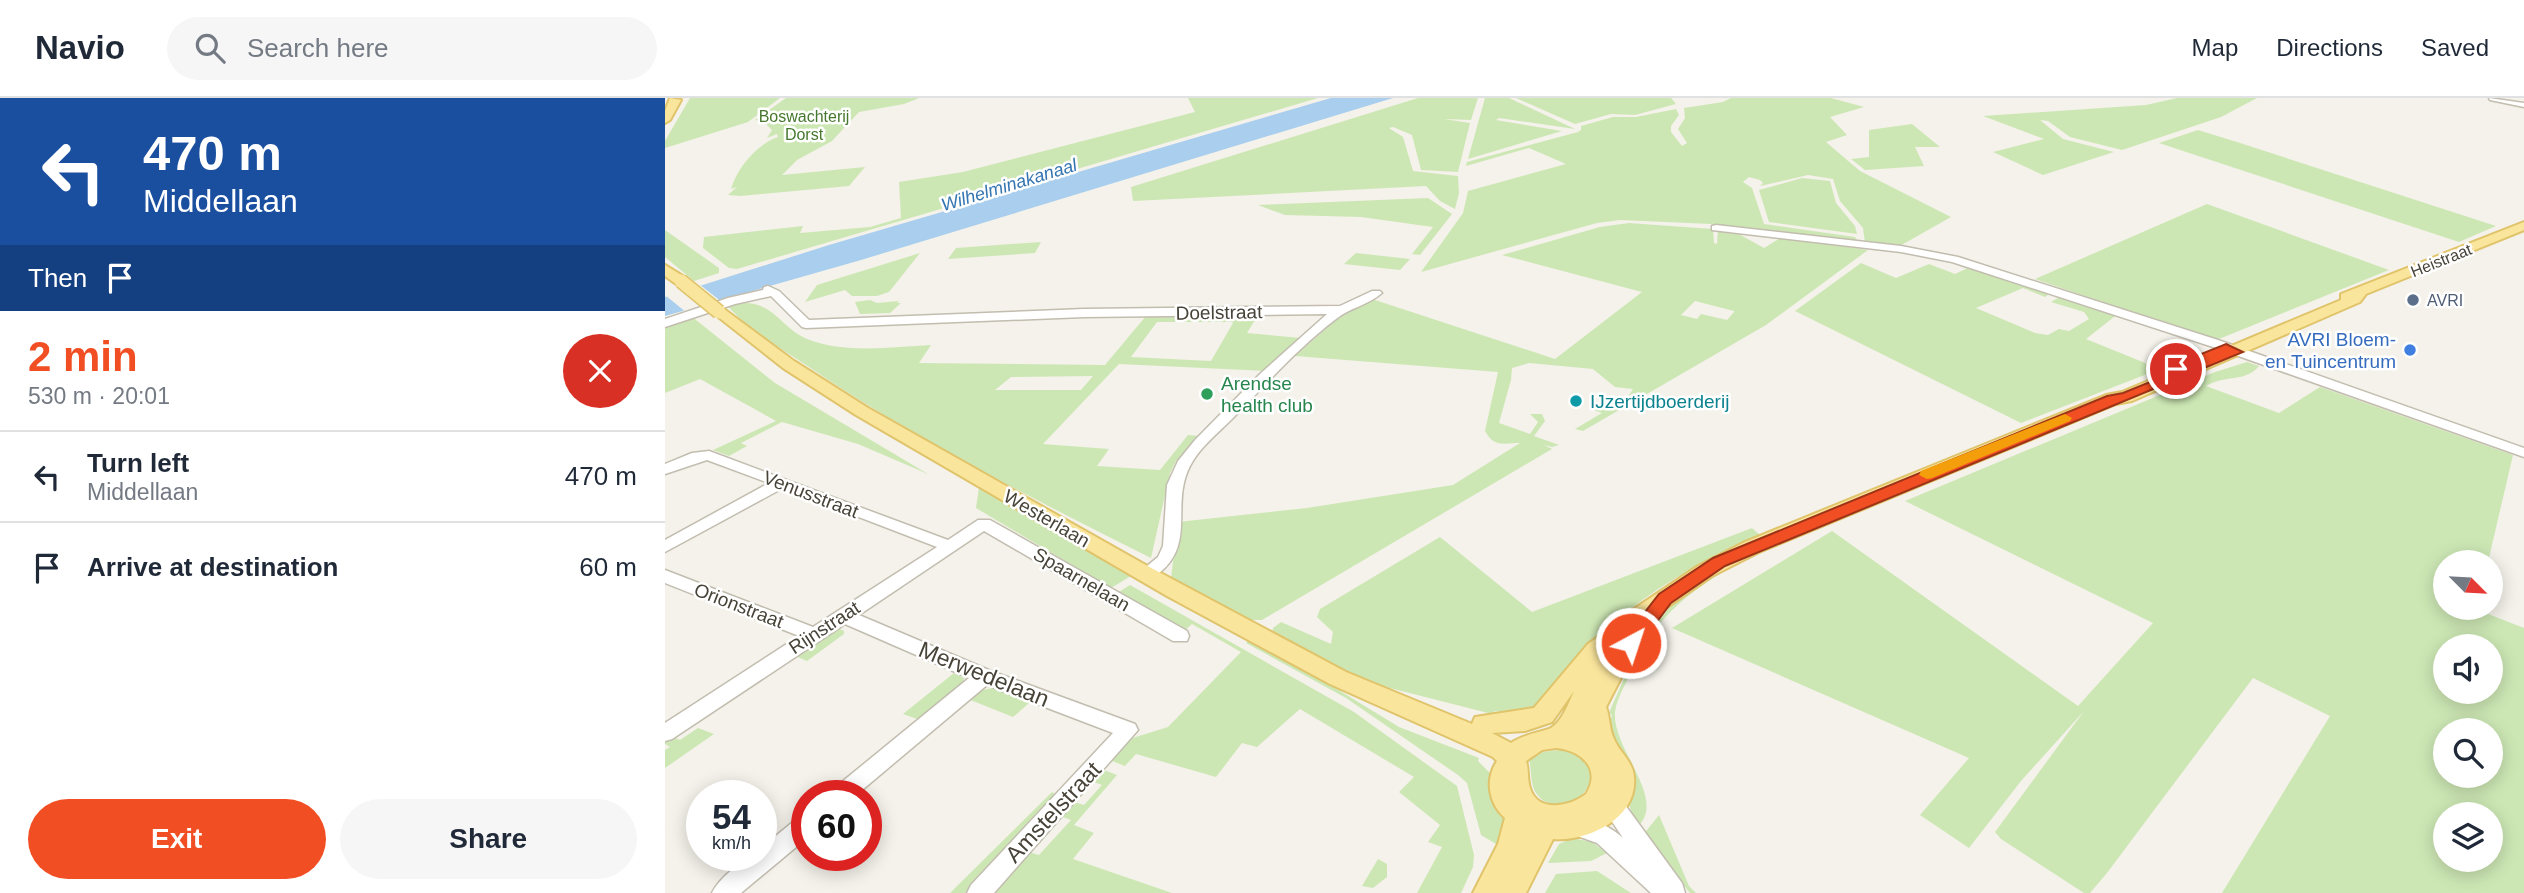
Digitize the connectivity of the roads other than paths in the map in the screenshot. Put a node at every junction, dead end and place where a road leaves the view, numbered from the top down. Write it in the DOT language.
graph roads {
  1 [pos="674,98"];
  2 [pos="2493,98"];
  3 [pos="2524,106"];
  4 [pos="665,107"];
  5 [pos="665,120"];
  6 [pos="2524,226"];
  7 [pos="1716,228"];
  8 [pos="665,268"];
  9 [pos="1376,293"];
  10 [pos="1341,310"];
  11 [pos="665,323"];
  12 [pos="2231,350"];
  13 [pos="2524,453"];
  14 [pos="667,465"];
  15 [pos="782,483"];
  16 [pos="984,524"];
  17 [pos="949,546"];
  18 [pos="665,547"];
  19 [pos="1145,575"];
  20 [pos="665,576"];
  21 [pos="1665,598"];
  22 [pos="842,615"];
  23 [pos="1622,633"];
  24 [pos="813,634"];
  25 [pos="1180,635"];
  26 [pos="983,676"];
  27 [pos="1434,717"];
  28 [pos="1484,724"];
  29 [pos="1128,730"];
  30 [pos="665,733"];
  31 [pos="1545,740"];
  32 [pos="1597,745"];
  33 [pos="1507,764"];
  34 [pos="859,780"];
  35 [pos="1608,797"];
  36 [pos="1553,824"];
  37 [pos="791,837"];
  38 [pos="1516,883"];
  39 [pos="725,893"];
  40 [pos="979,893"];
  41 [pos="1488,893"];
  42 [pos="1668,893"];
  43 [pos="1676,893"];
  1 -- 4 [label="main road"];
  1 -- 5 [label="main road"];
  2 -- 3 [label="street"];
  6 -- 12 [label="main road, Heistraat"];
  7 -- 12 [label="street"];
  8 -- 19 [label="main road, Westerlaan, bridge"];
  9 -- 10 [label="street"];
  10 -- 11 [label="street, Doelstraat"];
  10 -- 19 [label="street"];
  12 -- 13 [label="street"];
  12 -- 21 [label="main road, Heistraat"];
  14 -- 15 [label="street, Venusstraat"];
  15 -- 17 [label="street, Venusstraat"];
  15 -- 18 [label="street"];
  16 -- 17 [label="street, Rijnstraat"];
  16 -- 25 [label="street, Spaarnelaan"];
  17 -- 22 [label="street, Rijnstraat"];
  19 -- 27 [label="main road, Westerlaan"];
  20 -- 24 [label="street, Orionstraat"];
  21 -- 23 [label="main road, Heistraat"];
  21 -- 32 [label="main road"];
  22 -- 24 [label="street, Rijnstraat"];
  22 -- 26 [label="street, Merwedelaan"];
  23 -- 28 [label="main road"];
  23 -- 31 [label="main road"];
  24 -- 30 [label="street, Rijnstraat"];
  26 -- 29 [label="street, Merwedelaan"];
  26 -- 34 [label="street"];
  27 -- 28 [label="main road, Westerlaan"];
  27 -- 33 [label="main road, Westerlaan"];
  28 -- 31 [label="main road, Westerlaan"];
  29 -- 40 [label="street, Amstelstraat"];
  31 -- 32 [label="main road"];
  31 -- 33 [label="main road"];
  32 -- 35 [label="main road"];
  33 -- 36 [label="main road"];
  33 -- 36 [label="main road"];
  35 -- 36 [label="main road"];
  35 -- 43 [label="street"];
  36 -- 38 [label="main road"];
  36 -- 41 [label="main road"];
  36 -- 42 [label="street"];
  37 -- 39 [label="street"];
}
